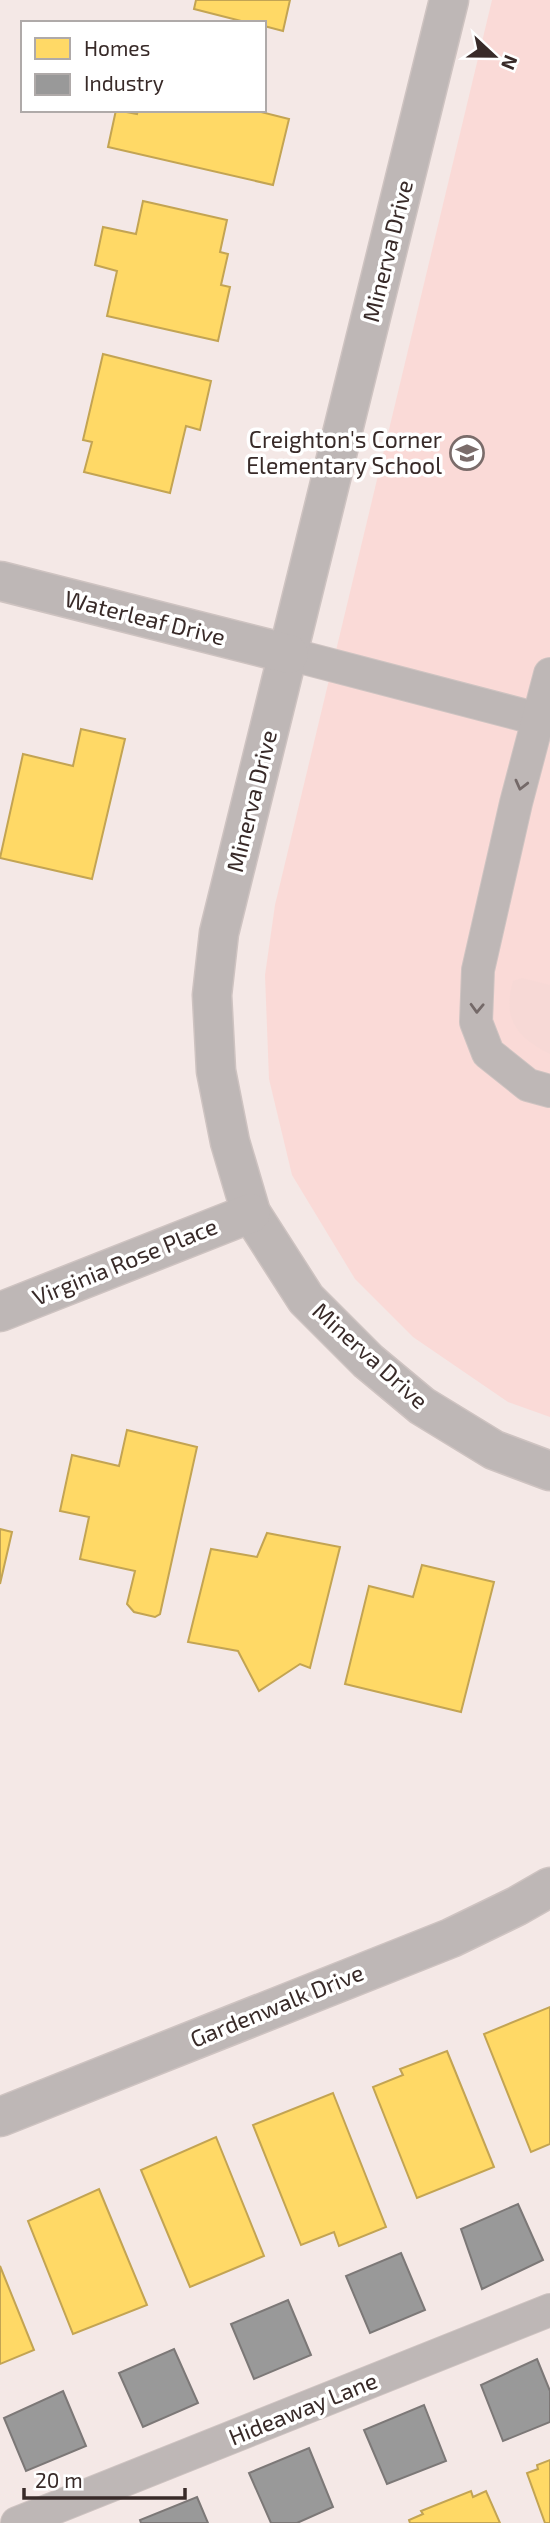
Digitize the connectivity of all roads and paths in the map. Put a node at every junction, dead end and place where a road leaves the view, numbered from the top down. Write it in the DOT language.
graph roads {
  1 [pos="449,0"];
  2 [pos="0,581"];
  3 [pos="289,654"];
  4 [pos="550,674"];
  5 [pos="538,719"];
  6 [pos="550,1091"];
  7 [pos="251,1213"];
  8 [pos="0,1312"];
  9 [pos="550,1471"];
  10 [pos="550,1887"];
  11 [pos="0,2117"];
  12 [pos="550,2310"];
  13 [pos="17,2523"];
  1 -- 3 [label="street, Minerva Drive"];
  2 -- 3 [label="street, Waterleaf Drive"];
  3 -- 5 [label="lane"];
  3 -- 7 [label="street, Minerva Drive"];
  4 -- 5 [label="lane"];
  5 -- 6 [label="lane, one-way"];
  7 -- 8 [label="street, Virginia Rose Place"];
  7 -- 9 [label="street, Minerva Drive"];
  10 -- 11 [label="street, Gardenwalk Drive"];
  12 -- 13 [label="lane, Hideaway Lane"];
}
